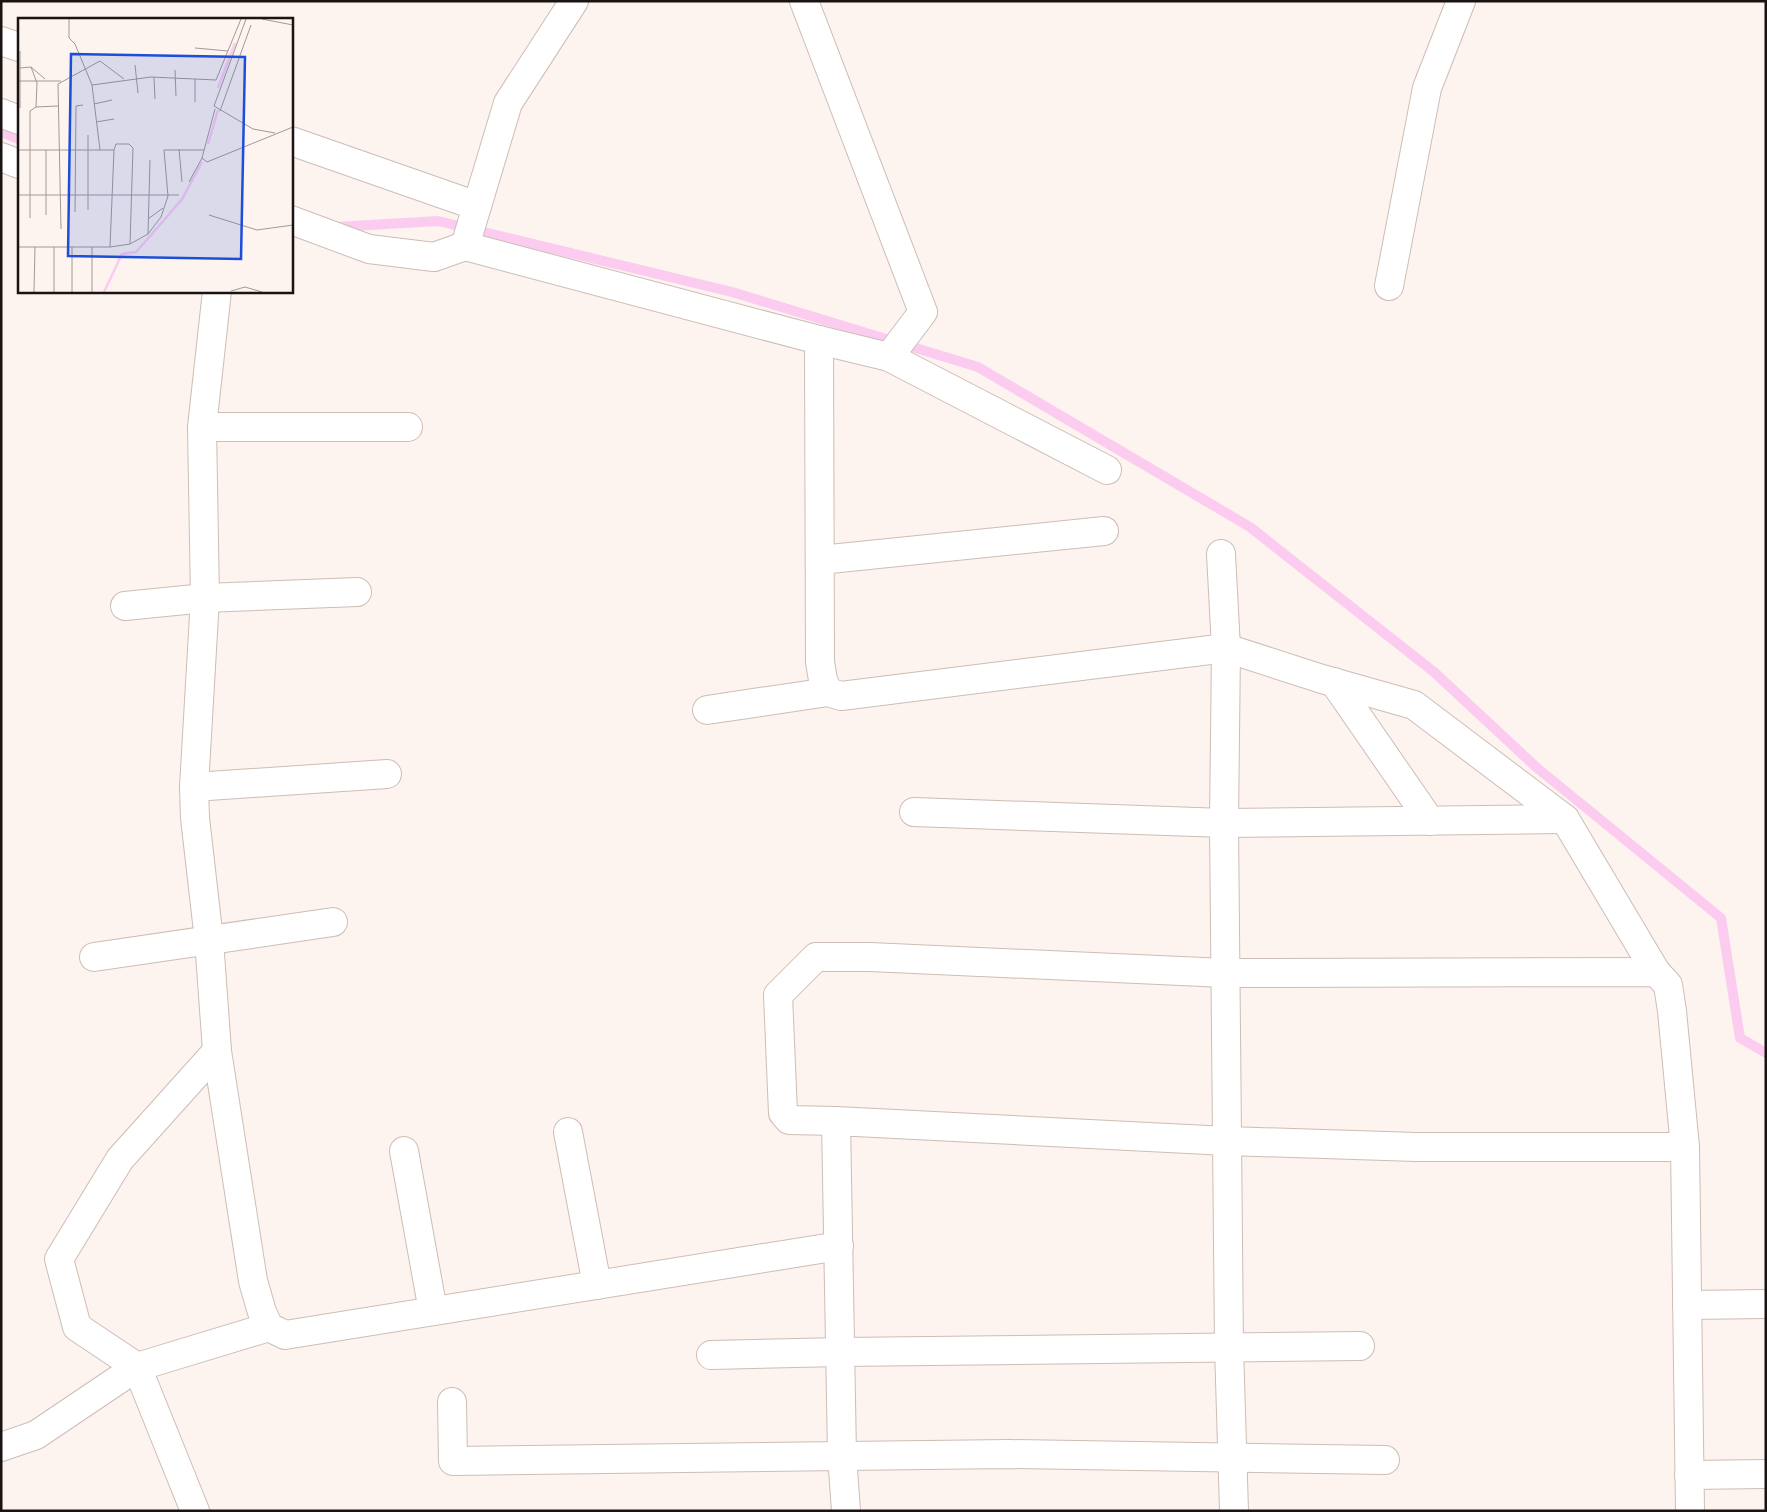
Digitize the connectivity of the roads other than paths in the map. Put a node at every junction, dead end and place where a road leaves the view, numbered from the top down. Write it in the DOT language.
graph roads {
  1 [pos="574,1"];
  2 [pos="804,1"];
  3 [pos="1461,1"];
  4 [pos="1,41"];
  5 [pos="18,47"];
  6 [pos="1,113"];
  7 [pos="18,120"];
  8 [pos="292,141"];
  9 [pos="1,158"];
  10 [pos="18,164"];
  11 [pos="477,206"];
  12 [pos="292,220"];
  13 [pos="465,246"];
  14 [pos="1389,286"];
  15 [pos="217,292"];
  16 [pos="819,340"];
  17 [pos="889,357"];
  18 [pos="202,427"];
  19 [pos="408,427"];
  20 [pos="1106,470"];
  21 [pos="1104,531"];
  22 [pos="1221,554"];
  23 [pos="820,560"];
  24 [pos="357,592"];
  25 [pos="205,598"];
  26 [pos="126,606"];
  27 [pos="1226,648"];
  28 [pos="1334,682"];
  29 [pos="828,692"];
  30 [pos="708,710"];
  31 [pos="387,774"];
  32 [pos="194,787"];
  33 [pos="914,812"];
  34 [pos="1565,819"];
  35 [pos="1430,821"];
  36 [pos="1224,823"];
  37 [pos="333,922"];
  38 [pos="209,940"];
  39 [pos="94,958"];
  40 [pos="1656,972"];
  41 [pos="1225,973"];
  42 [pos="217,1051"];
  43 [pos="836,1121"];
  44 [pos="568,1132"];
  45 [pos="1227,1141"];
  46 [pos="1685,1148"];
  47 [pos="404,1151"];
  48 [pos="838,1246"];
  49 [pos="597,1284"];
  50 [pos="1766,1304"];
  51 [pos="1688,1305"];
  52 [pos="433,1311"];
  53 [pos="269,1328"];
  54 [pos="1360,1346"];
  55 [pos="1229,1347"];
  56 [pos="840,1352"];
  57 [pos="711,1356"];
  58 [pos="137,1367"];
  59 [pos="452,1402"];
  60 [pos="1,1447"];
  61 [pos="842,1455"];
  62 [pos="1232,1458"];
  63 [pos="1385,1460"];
  64 [pos="1766,1474"];
  65 [pos="1689,1475"];
  66 [pos="195,1511"];
  67 [pos="846,1511"];
  68 [pos="1234,1511"];
  69 [pos="1690,1511"];
  1 -- 11 [label="street"];
  2 -- 17 [label="street"];
  3 -- 14 [label="street"];
  4 -- 5 [label="street"];
  6 -- 7 [label="street"];
  8 -- 11 [label="street"];
  9 -- 10 [label="street"];
  11 -- 13 [label="street"];
  12 -- 13 [label="street"];
  13 -- 16 [label="street"];
  15 -- 18 [label="street"];
  16 -- 17 [label="street"];
  16 -- 23 [label="street"];
  17 -- 20 [label="street"];
  18 -- 19 [label="street"];
  18 -- 25 [label="street"];
  21 -- 23 [label="street"];
  22 -- 27 [label="street"];
  23 -- 29 [label="street"];
  24 -- 25 [label="street"];
  25 -- 26 [label="street"];
  25 -- 32 [label="street"];
  27 -- 28 [label="street"];
  27 -- 29 [label="street"];
  27 -- 36 [label="street"];
  28 -- 34 [label="street"];
  28 -- 35 [label="street"];
  29 -- 30 [label="street"];
  31 -- 32 [label="street"];
  32 -- 38 [label="street"];
  33 -- 36 [label="street"];
  34 -- 35 [label="street"];
  34 -- 40 [label="street"];
  35 -- 36 [label="street"];
  36 -- 41 [label="street"];
  37 -- 38 [label="street"];
  38 -- 39 [label="street"];
  38 -- 42 [label="street"];
  40 -- 41 [label="street"];
  40 -- 46 [label="street"];
  41 -- 43 [label="street"];
  41 -- 45 [label="street"];
  42 -- 53 [label="street"];
  42 -- 58 [label="street"];
  43 -- 45 [label="street"];
  43 -- 48 [label="street"];
  44 -- 49 [label="street"];
  45 -- 46 [label="street"];
  45 -- 55 [label="street"];
  46 -- 51 [label="street"];
  47 -- 52 [label="street"];
  48 -- 49 [label="street"];
  48 -- 56 [label="street"];
  49 -- 52 [label="street"];
  50 -- 51 [label="street"];
  51 -- 65 [label="street"];
  52 -- 53 [label="street"];
  53 -- 58 [label="street"];
  54 -- 55 [label="street"];
  55 -- 56 [label="street"];
  55 -- 62 [label="street"];
  56 -- 57 [label="street"];
  56 -- 61 [label="street"];
  58 -- 60 [label="street"];
  58 -- 66 [label="street"];
  59 -- 61 [label="street"];
  61 -- 62 [label="street"];
  61 -- 67 [label="street"];
  62 -- 63 [label="street"];
  62 -- 68 [label="street"];
  64 -- 65 [label="street"];
  65 -- 69 [label="street"];
}
